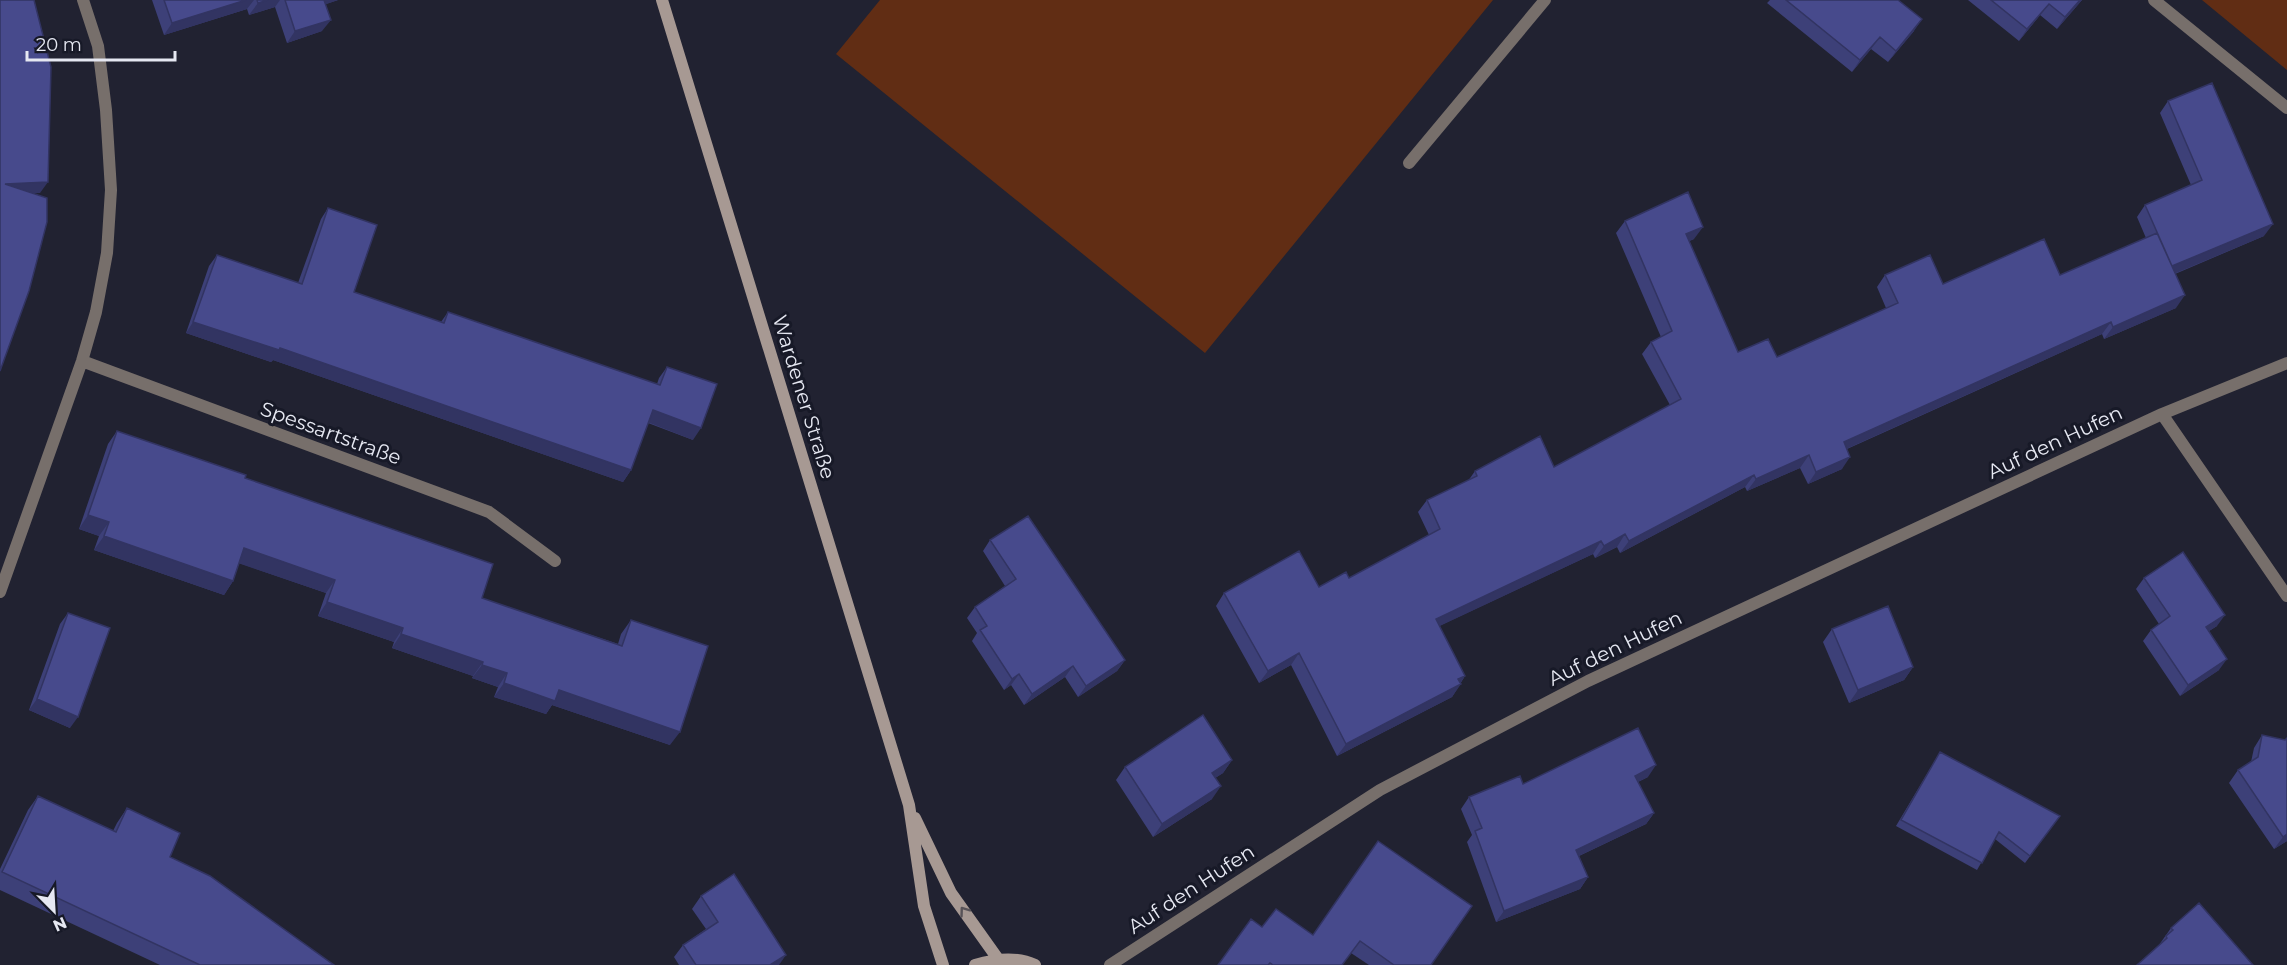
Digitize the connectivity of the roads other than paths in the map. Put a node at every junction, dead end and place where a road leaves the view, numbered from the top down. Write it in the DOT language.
graph roads {
  1 [pos="83,0"];
  2 [pos="662,0"];
  3 [pos="1545,0"];
  4 [pos="2154,0"];
  5 [pos="2287,108"];
  6 [pos="1409,164"];
  7 [pos="82,361"];
  8 [pos="2287,363"];
  9 [pos="2162,414"];
  10 [pos="555,561"];
  11 [pos="0,592"];
  12 [pos="2287,596"];
  13 [pos="909,805"];
  14 [pos="998,959"];
  15 [pos="943,965"];
  16 [pos="975,965"];
  17 [pos="1035,965"];
  18 [pos="1110,965"];
  1 -- 7 [label="street"];
  2 -- 13 [label="street, Wardener Straße"];
  3 -- 6 [label="street"];
  4 -- 5 [label="street"];
  7 -- 10 [label="street, Spessartstraße"];
  7 -- 11 [label="street"];
  8 -- 9 [label="street, Auf den Hufen"];
  9 -- 12 [label="street"];
  9 -- 18 [label="street, Auf den Hufen"];
  14 -- 13 [label="street, Wardener Straße, one-way"];
  13 -- 15 [label="street, Wardener Straße"];
  14 -- 16 [label="street"];
  14 -- 17 [label="street"];
}
